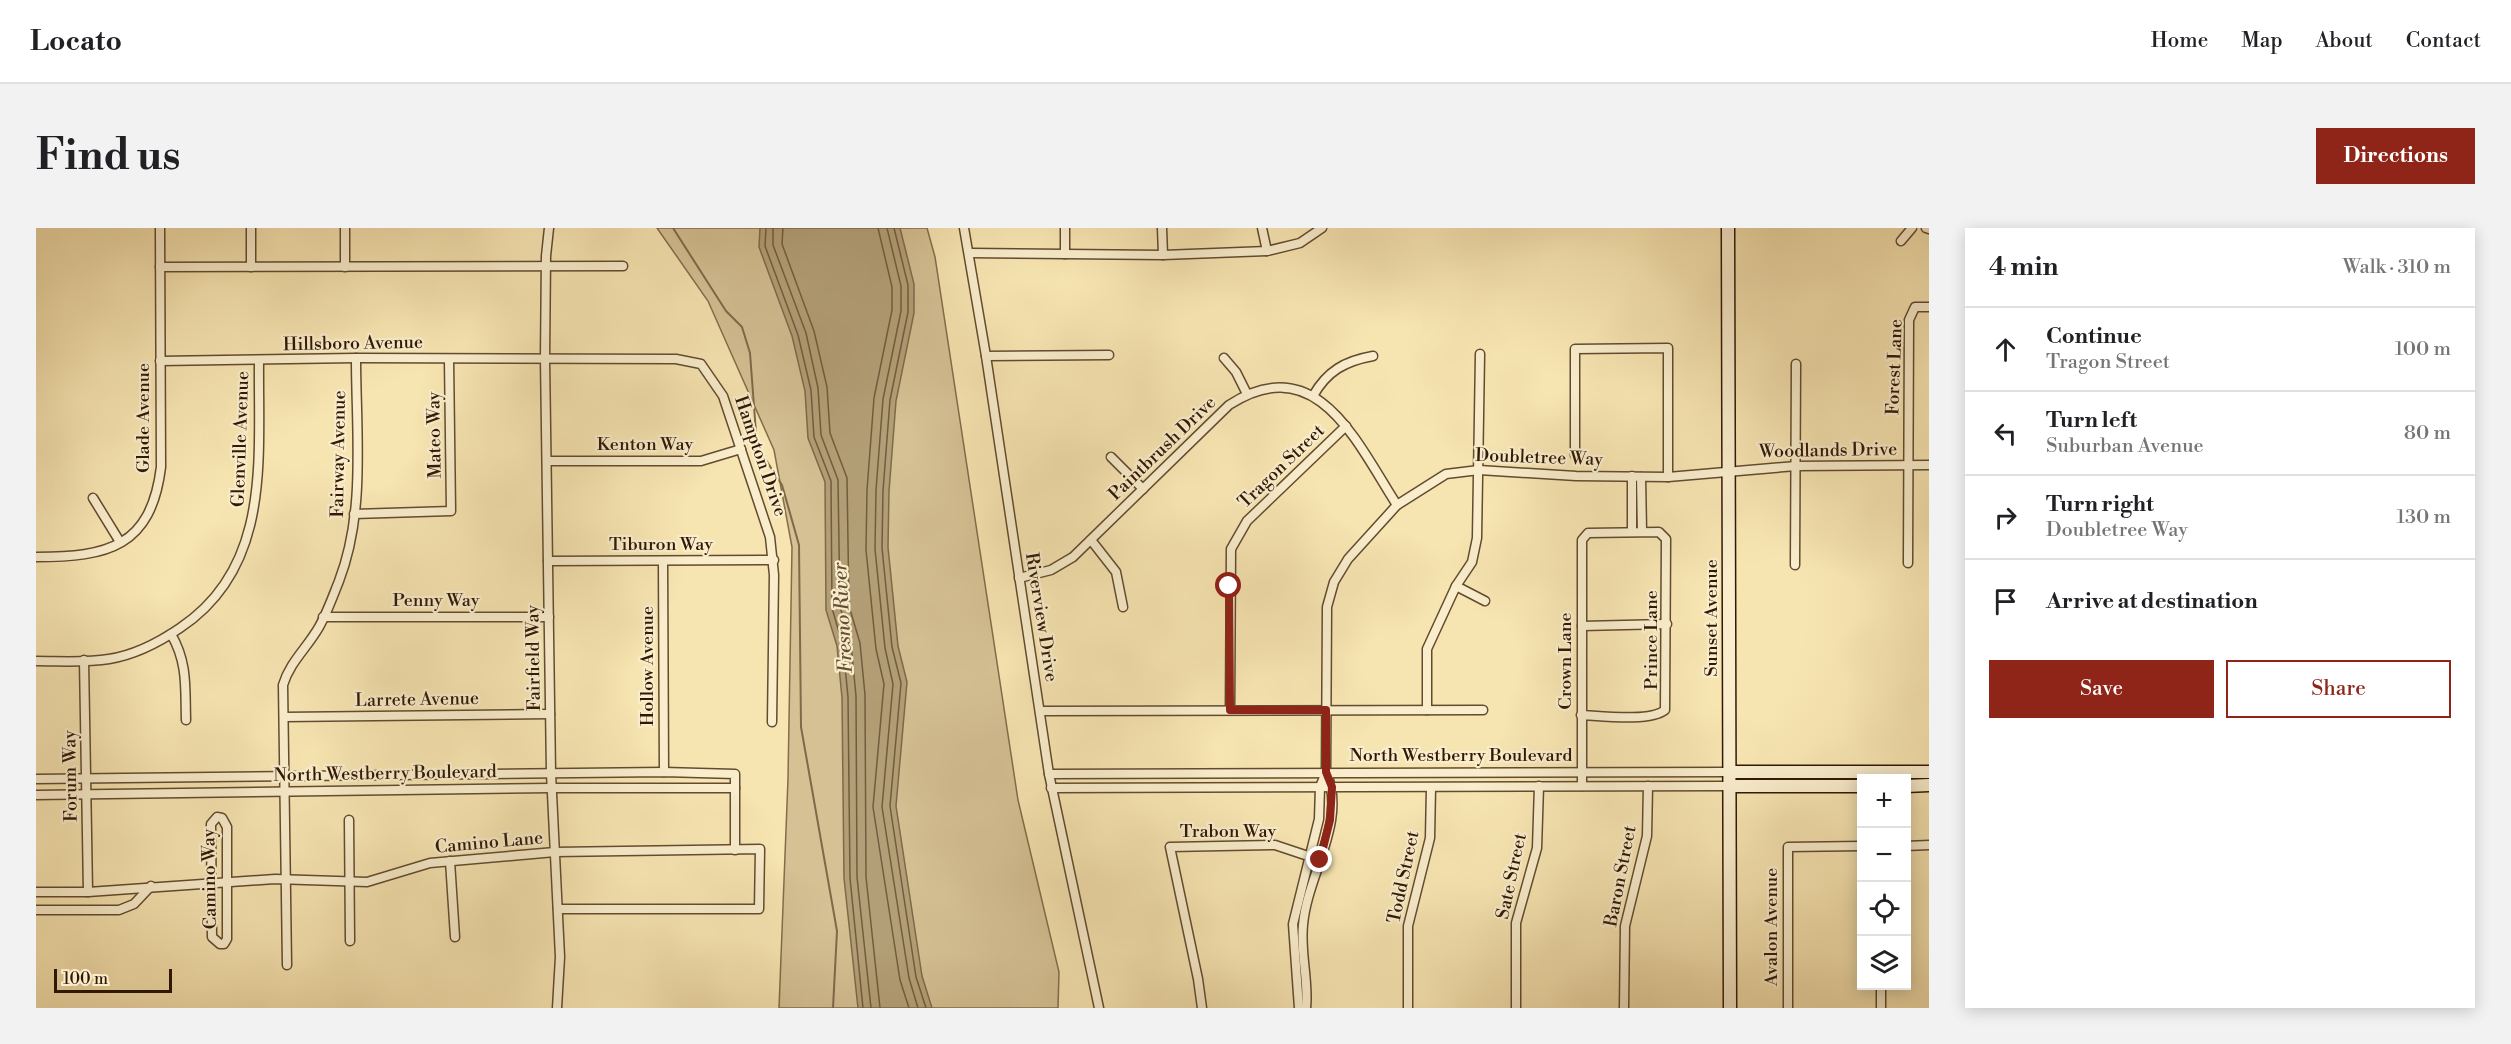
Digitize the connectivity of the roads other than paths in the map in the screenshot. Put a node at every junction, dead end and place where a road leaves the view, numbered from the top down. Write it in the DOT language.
graph roads {
  1 [pos="159,228"];
  2 [pos="251,228"];
  3 [pos="345,228"];
  4 [pos="549,228"];
  5 [pos="964,228"];
  6 [pos="1065,228"];
  7 [pos="1162,228"];
  8 [pos="1262,228"];
  9 [pos="1322,228"];
  10 [pos="1728,228"];
  11 [pos="1912,228"];
  12 [pos="1901,241"];
  13 [pos="1267,251"];
  14 [pos="970,253"];
  15 [pos="1065,254"];
  16 [pos="1163,255"];
  17 [pos="546,266"];
  18 [pos="623,266"];
  19 [pos="160,267"];
  20 [pos="251,267"];
  21 [pos="345,267"];
  22 [pos="1929,307"];
  23 [pos="1480,354"];
  24 [pos="1109,355"];
  25 [pos="986,356"];
  26 [pos="1373,356"];
  27 [pos="356,358"];
  28 [pos="1224,358"];
  29 [pos="449,359"];
  30 [pos="545,359"];
  31 [pos="160,361"];
  32 [pos="260,362"];
  33 [pos="1796,364"];
  34 [pos="1247,394"];
  35 [pos="1313,396"];
  36 [pos="1346,426"];
  37 [pos="741,449"];
  38 [pos="1575,453"];
  39 [pos="1111,457"];
  40 [pos="547,461"];
  41 [pos="1929,465"];
  42 [pos="1796,466"];
  43 [pos="1908,466"];
  44 [pos="1479,470"];
  45 [pos="1729,473"];
  46 [pos="1637,476"];
  47 [pos="1668,477"];
  48 [pos="1143,489"];
  49 [pos="93,498"];
  50 [pos="1397,505"];
  51 [pos="354,514"];
  52 [pos="1642,531"];
  53 [pos="1632,532"];
  54 [pos="1091,540"];
  55 [pos="120,542"];
  56 [pos="36,557"];
  57 [pos="774,560"];
  58 [pos="548,561"];
  59 [pos="663,561"];
  60 [pos="1908,563"];
  61 [pos="1795,565"];
  62 [pos="1019,578"];
  63 [pos="1456,586"];
  64 [pos="1485,601"];
  65 [pos="1123,607"];
  66 [pos="549,616"];
  67 [pos="323,617"];
  68 [pos="1667,624"];
  69 [pos="1582,626"];
  70 [pos="171,634"];
  71 [pos="84,660"];
  72 [pos="36,662"];
  73 [pos="1230,710"];
  74 [pos="1326,710"];
  75 [pos="1427,710"];
  76 [pos="1483,710"];
  77 [pos="1040,711"];
  78 [pos="550,714"];
  79 [pos="1581,715"];
  80 [pos="284,717"];
  81 [pos="186,720"];
  82 [pos="772,722"];
  83 [pos="1582,771"];
  84 [pos="664,772"];
  85 [pos="1326,772"];
  86 [pos="1729,772"];
  87 [pos="1929,772"];
  88 [pos="551,773"];
  89 [pos="1049,774"];
  90 [pos="285,776"];
  91 [pos="86,778"];
  92 [pos="36,779"];
  93 [pos="1539,786"];
  94 [pos="1582,786"];
  95 [pos="1648,786"];
  96 [pos="1729,786"];
  97 [pos="1857,786"];
  98 [pos="1911,786"];
  99 [pos="1929,786"];
  100 [pos="1320,787"];
  101 [pos="1332,787"];
  102 [pos="551,788"];
  103 [pos="735,788"];
  104 [pos="1051,788"];
  105 [pos="1431,788"];
  106 [pos="285,791"];
  107 [pos="87,794"];
  108 [pos="36,795"];
  109 [pos="349,819"];
  110 [pos="1929,845"];
  111 [pos="1857,846"];
  112 [pos="1911,846"];
  113 [pos="735,850"];
  114 [pos="555,852"];
  115 [pos="1310,856"];
  116 [pos="1320,860"];
  117 [pos="450,861"];
  118 [pos="285,879"];
  119 [pos="227,881"];
  120 [pos="211,882"];
  121 [pos="349,882"];
  122 [pos="151,886"];
  123 [pos="36,892"];
  124 [pos="88,892"];
  125 [pos="558,909"];
  126 [pos="36,910"];
  127 [pos="455,937"];
  128 [pos="350,941"];
  129 [pos="287,965"];
  130 [pos="1881,990"];
  131 [pos="557,1008"];
  132 [pos="1099,1008"];
  133 [pos="1202,1008"];
  134 [pos="1299,1008"];
  135 [pos="1306,1008"];
  136 [pos="1408,1008"];
  137 [pos="1516,1008"];
  138 [pos="1624,1008"];
  139 [pos="1730,1008"];
  140 [pos="1788,1008"];
  141 [pos="1881,1008"];
  1 -- 19 [label="street, Glade Avenue"];
  2 -- 20 [label="street"];
  3 -- 21 [label="street"];
  4 -- 17 [label="street, Fairfield Way"];
  5 -- 14 [label="street, Riverview Drive"];
  6 -- 15 [label="street"];
  7 -- 16 [label="street"];
  8 -- 13 [label="street"];
  9 -- 13 [label="street"];
  10 -- 45 [label="main road, Sunset Avenue"];
  11 -- 12 [label="street"];
  13 -- 16 [label="street"];
  14 -- 15 [label="street"];
  14 -- 25 [label="street, Riverview Drive"];
  15 -- 16 [label="street"];
  17 -- 18 [label="street"];
  17 -- 21 [label="street"];
  17 -- 30 [label="street, Fairfield Way"];
  19 -- 20 [label="street"];
  19 -- 31 [label="street, Glade Avenue"];
  20 -- 21 [label="street"];
  22 -- 43 [label="street, Forest Lane"];
  23 -- 44 [label="street"];
  24 -- 25 [label="street"];
  25 -- 62 [label="street, Riverview Drive"];
  26 -- 35 [label="street"];
  27 -- 29 [label="street, Hillsboro Avenue"];
  27 -- 32 [label="street, Hillsboro Avenue"];
  27 -- 51 [label="street, Fairway Avenue"];
  28 -- 34 [label="street"];
  29 -- 30 [label="street, Hillsboro Avenue"];
  29 -- 51 [label="street, Mateo Way"];
  30 -- 37 [label="street, Hampton Drive"];
  30 -- 40 [label="street, Fairfield Way"];
  31 -- 32 [label="street, Hillsboro Avenue"];
  31 -- 55 [label="street, Glade Avenue"];
  32 -- 70 [label="street, Glenville Avenue"];
  33 -- 42 [label="street"];
  34 -- 35 [label="street, Paintbrush Drive"];
  34 -- 48 [label="street, Paintbrush Drive"];
  35 -- 36 [label="street, Paintbrush Drive"];
  36 -- 50 [label="street, Paintbrush Drive"];
  36 -- 73 [label="street, Tragon Street"];
  37 -- 40 [label="street, Kenton Way"];
  37 -- 57 [label="street, Hampton Drive"];
  38 -- 47 [label="street"];
  39 -- 48 [label="street"];
  40 -- 58 [label="street, Fairfield Way"];
  41 -- 43 [label="street, Woodlands Drive"];
  42 -- 43 [label="street, Woodlands Drive"];
  42 -- 45 [label="street, Woodlands Drive"];
  42 -- 61 [label="street"];
  43 -- 60 [label="street, Forest Lane"];
  44 -- 46 [label="street, Doubletree Way"];
  44 -- 50 [label="street, Doubletree Way"];
  44 -- 63 [label="street"];
  45 -- 47 [label="street, Doubletree Way"];
  45 -- 86 [label="main road, Sunset Avenue"];
  46 -- 47 [label="street, Doubletree Way"];
  46 -- 52 [label="street"];
  46 -- 53 [label="street"];
  48 -- 54 [label="street, Paintbrush Drive"];
  49 -- 55 [label="street"];
  50 -- 74 [label="street, Doubletree Way"];
  51 -- 67 [label="street, Fairway Avenue"];
  52 -- 53 [label="street"];
  52 -- 68 [label="street, Prince Lane"];
  53 -- 69 [label="street, Crown Lane"];
  54 -- 62 [label="street, Paintbrush Drive"];
  54 -- 65 [label="street"];
  55 -- 56 [label="street, Glade Avenue"];
  57 -- 59 [label="street, Tiburon Way"];
  57 -- 82 [label="street, Hampton Drive"];
  58 -- 59 [label="street, Tiburon Way"];
  58 -- 66 [label="street, Fairfield Way"];
  59 -- 84 [label="street, Hollow Avenue"];
  62 -- 77 [label="street, Riverview Drive"];
  63 -- 64 [label="street"];
  63 -- 75 [label="street"];
  66 -- 67 [label="street, Penny Way"];
  66 -- 78 [label="street, Fairfield Way"];
  67 -- 80 [label="street, Fairway Avenue"];
  68 -- 69 [label="street"];
  68 -- 79 [label="street, Prince Lane"];
  69 -- 79 [label="street, Crown Lane"];
  70 -- 71 [label="street, Glenville Avenue"];
  70 -- 81 [label="street"];
  71 -- 72 [label="street, Glenville Avenue"];
  71 -- 91 [label="street, Forum Way"];
  73 -- 74 [label="street"];
  73 -- 77 [label="street"];
  74 -- 75 [label="street"];
  74 -- 85 [label="street, Doubletree Way"];
  75 -- 76 [label="street"];
  77 -- 89 [label="street, Riverview Drive"];
  78 -- 80 [label="street, Larrete Avenue"];
  78 -- 88 [label="street, Fairfield Way"];
  79 -- 83 [label="street, Crown Lane"];
  80 -- 90 [label="street, Fairway Avenue"];
  83 -- 85 [label="street, North Westberry Boulevard"];
  83 -- 86 [label="street, North Westberry Boulevard"];
  83 -- 94 [label="street, Crown Lane"];
  84 -- 88 [label="street, North Westberry Boulevard"];
  84 -- 103 [label="street, North Westberry Boulevard"];
  85 -- 89 [label="street, North Westberry Boulevard"];
  85 -- 100 [label="street, Doubletree Way"];
  85 -- 101 [label="street, Doubletree Way"];
  86 -- 87 [label="main road"];
  86 -- 96 [label="main road, Sunset Avenue"];
  88 -- 90 [label="street, North Westberry Boulevard"];
  88 -- 102 [label="street, Fairfield Way"];
  89 -- 104 [label="street, Riverview Drive"];
  90 -- 91 [label="street, North Westberry Boulevard"];
  90 -- 106 [label="street, Fairway Avenue"];
  91 -- 92 [label="street, North Westberry Boulevard"];
  91 -- 107 [label="street, Forum Way"];
  93 -- 94 [label="street, North Westberry Boulevard"];
  93 -- 105 [label="street, North Westberry Boulevard"];
  93 -- 137 [label="street, Sate Street"];
  94 -- 95 [label="street, North Westberry Boulevard"];
  95 -- 96 [label="street, North Westberry Boulevard"];
  95 -- 138 [label="street, Baron Street"];
  96 -- 97 [label="main road"];
  96 -- 139 [label="main road, Sunset Avenue"];
  98 -- 99 [label="main road"];
  100 -- 101 [label="street, North Westberry Boulevard"];
  100 -- 104 [label="street, North Westberry Boulevard"];
  100 -- 115 [label="street, Doubletree Way"];
  101 -- 105 [label="street, North Westberry Boulevard"];
  101 -- 116 [label="street, Doubletree Way"];
  102 -- 103 [label="street, North Westberry Boulevard"];
  102 -- 106 [label="street, North Westberry Boulevard"];
  102 -- 114 [label="street, Fairfield Way"];
  103 -- 113 [label="street"];
  104 -- 132 [label="street, Riverview Drive"];
  105 -- 136 [label="street, Todd Street"];
  106 -- 107 [label="street, North Westberry Boulevard"];
  106 -- 118 [label="street, Fairway Avenue"];
  107 -- 108 [label="street, North Westberry Boulevard"];
  107 -- 124 [label="street, Forum Way"];
  109 -- 121 [label="street"];
  110 -- 112 [label="street"];
  111 -- 140 [label="street, Avalon Avenue"];
  113 -- 114 [label="street, Camino Lane"];
  113 -- 125 [label="street, Camino Lane"];
  114 -- 117 [label="street, Camino Lane"];
  114 -- 125 [label="street, Fairfield Way"];
  115 -- 116 [label="street, Trabon Way"];
  115 -- 133 [label="street, Trabon Way"];
  115 -- 134 [label="street, Doubletree Way"];
  116 -- 135 [label="street, Doubletree Way"];
  117 -- 121 [label="street, Camino Lane"];
  117 -- 127 [label="street"];
  118 -- 119 [label="street, Camino Lane"];
  118 -- 121 [label="street, Camino Lane"];
  118 -- 129 [label="street, Fairway Avenue"];
  119 -- 120 [label="street, Camino Lane"];
  119 -- 120 [label="street, Camino Way"];
  119 -- 120 [label="street, Camino Way"];
  120 -- 122 [label="street, Camino Lane"];
  121 -- 128 [label="street"];
  122 -- 124 [label="street, Camino Lane"];
  122 -- 126 [label="street"];
  123 -- 124 [label="street, Camino Lane"];
  125 -- 131 [label="street, Fairfield Way"];
  130 -- 141 [label="street"];
}
